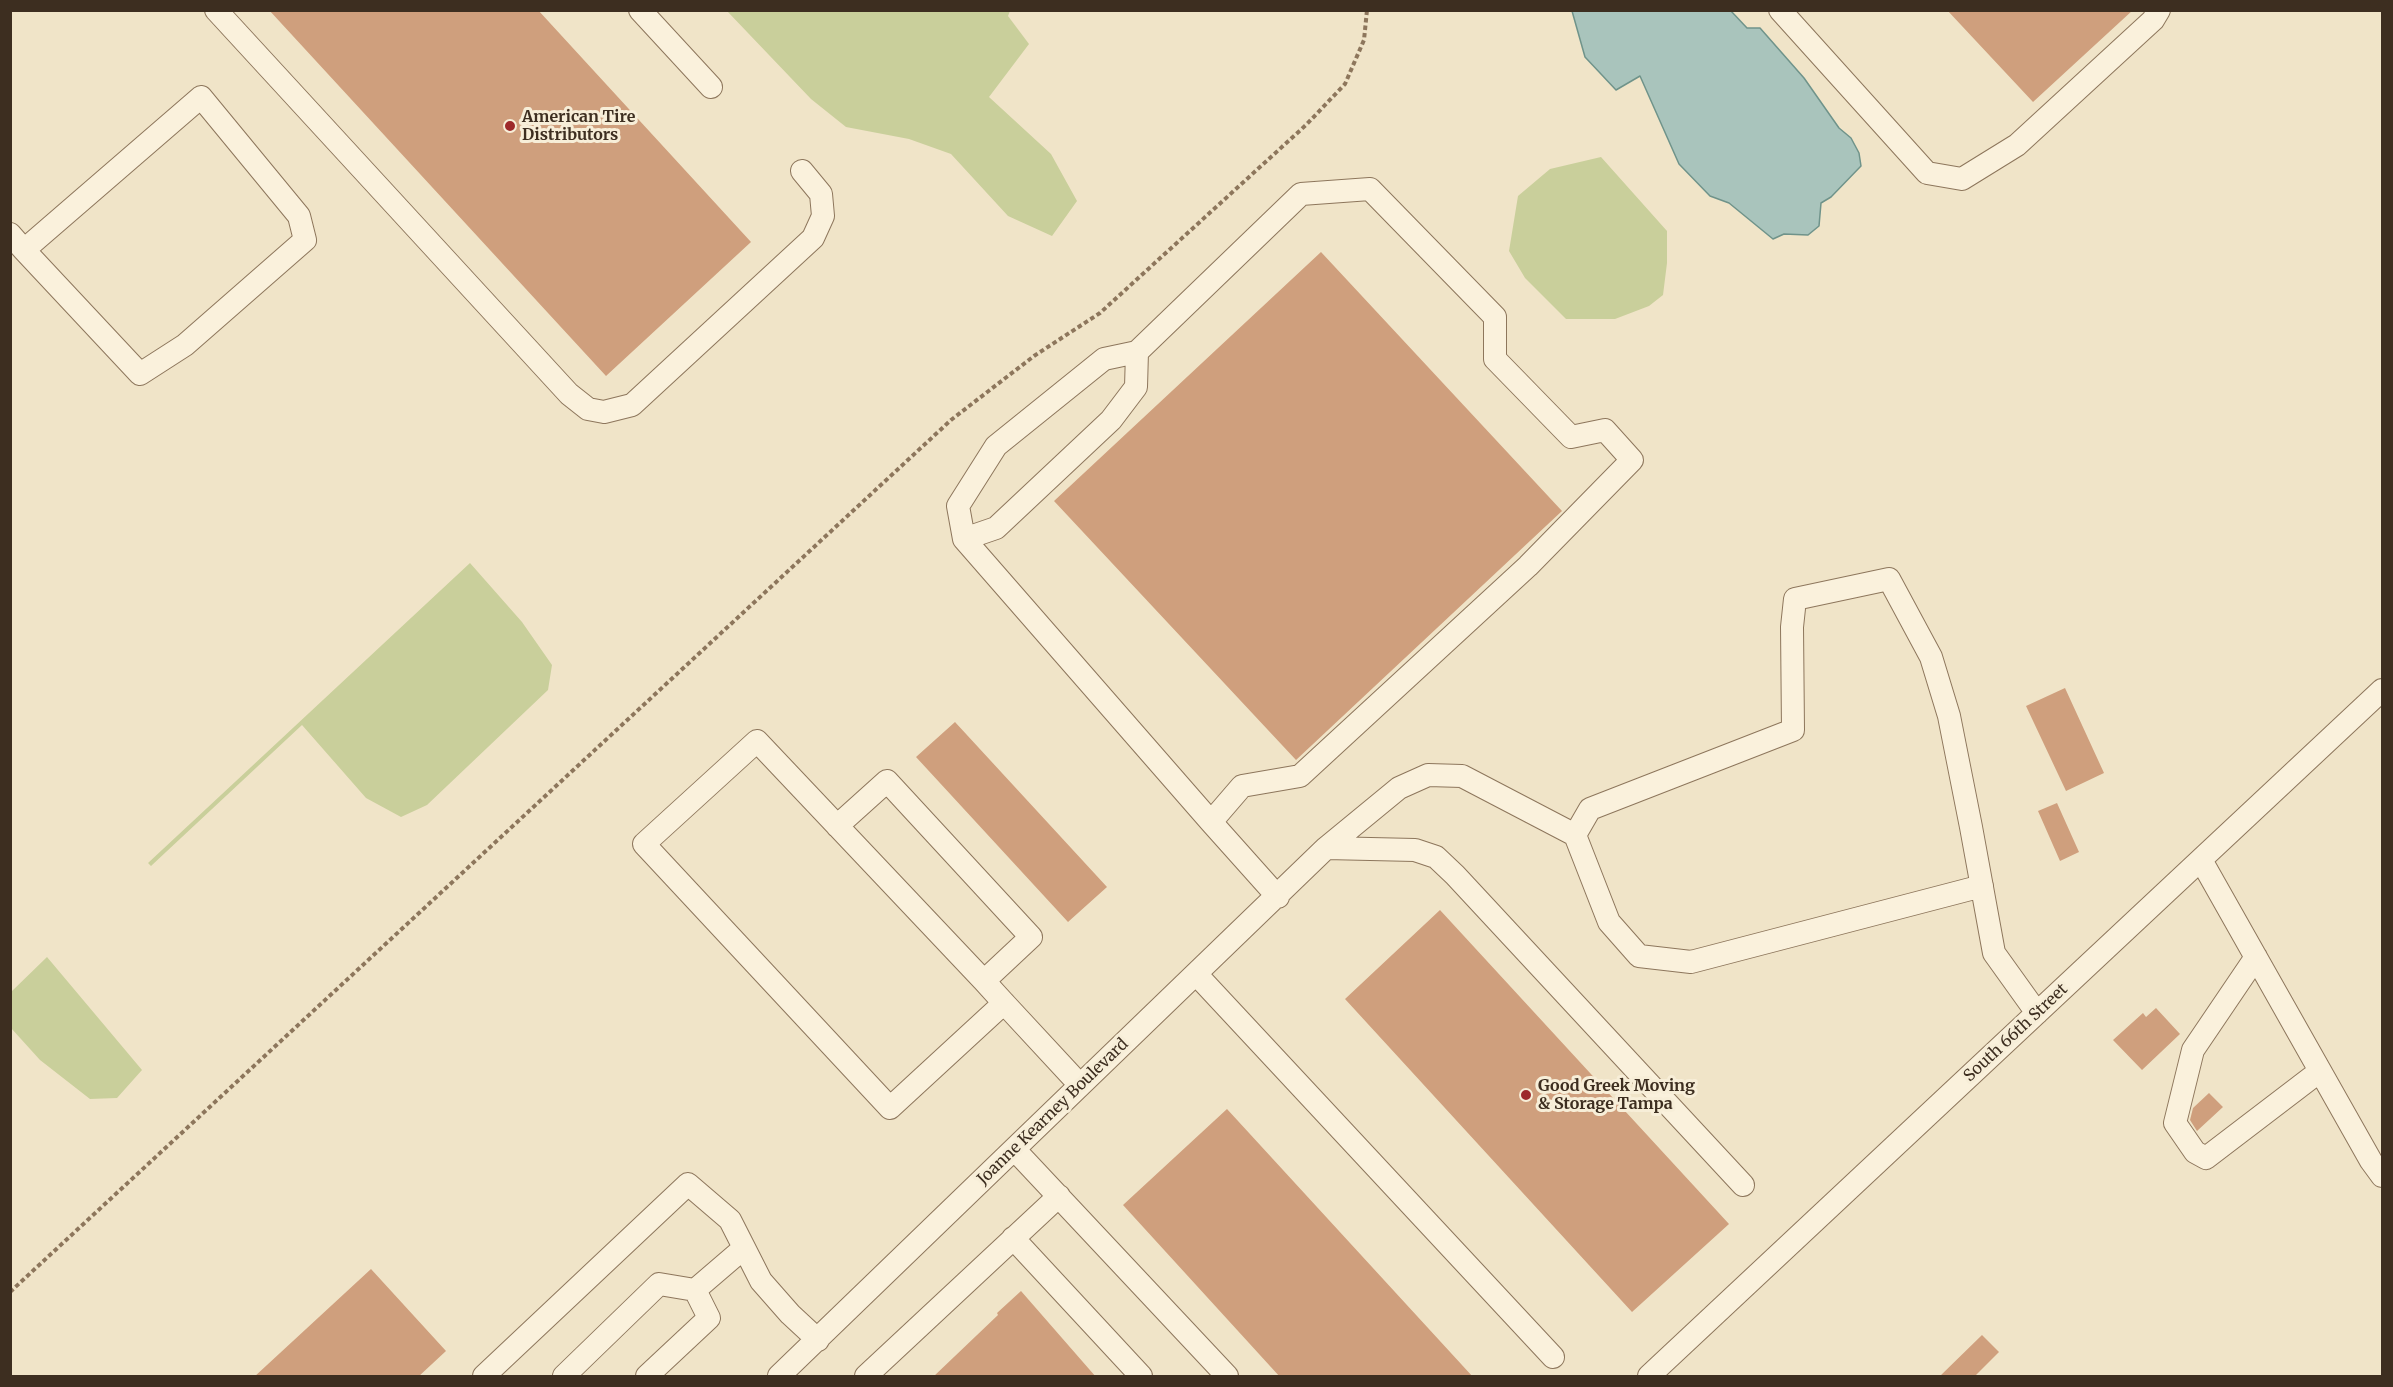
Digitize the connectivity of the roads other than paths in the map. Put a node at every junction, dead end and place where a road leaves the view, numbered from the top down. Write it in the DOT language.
graph roads {
  1 [pos="216,10"];
  2 [pos="640,10"];
  3 [pos="1780,10"];
  4 [pos="2158,10"];
  5 [pos="711,87"];
  6 [pos="802,171"];
  7 [pos="17,242"];
  8 [pos="1137,352"];
  9 [pos="964,539"];
  10 [pos="2382,690"];
  11 [pos="1211,822"];
  12 [pos="837,826"];
  13 [pos="1575,835"];
  14 [pos="1326,848"];
  15 [pos="2201,860"];
  16 [pos="1982,886"];
  17 [pos="1278,897"];
  18 [pos="2256,957"];
  19 [pos="1197,975"];
  20 [pos="984,981"];
  21 [pos="1004,1003"];
  22 [pos="2037,1013"];
  23 [pos="2320,1071"];
  24 [pos="1080,1085"];
  25 [pos="1014,1149"];
  26 [pos="2382,1176"];
  27 [pos="1743,1185"];
  28 [pos="1059,1196"];
  29 [pos="1013,1238"];
  30 [pos="744,1248"];
  31 [pos="695,1290"];
  32 [pos="818,1340"];
  33 [pos="1553,1358"];
  34 [pos="484,1377"];
  35 [pos="564,1377"];
  36 [pos="647,1377"];
  37 [pos="779,1377"];
  38 [pos="866,1377"];
  39 [pos="1141,1377"];
  40 [pos="1227,1377"];
  41 [pos="1649,1377"];
  1 -- 6 [label="street"];
  2 -- 5 [label="street"];
  3 -- 4 [label="street"];
  7 -- 7 [label="street"];
  8 -- 9 [label="street"];
  8 -- 9 [label="street"];
  8 -- 11 [label="street"];
  9 -- 11 [label="street"];
  10 -- 15 [label="street, South 66th Street"];
  11 -- 17 [label="street"];
  12 -- 20 [label="street"];
  12 -- 20 [label="street"];
  12 -- 21 [label="street"];
  13 -- 14 [label="street, Joanne Kearney Boulevard"];
  13 -- 16 [label="street"];
  13 -- 16 [label="street"];
  14 -- 17 [label="street, Joanne Kearney Boulevard"];
  14 -- 27 [label="street"];
  15 -- 18 [label="street"];
  15 -- 22 [label="street, South 66th Street"];
  16 -- 22 [label="street"];
  17 -- 19 [label="street, Joanne Kearney Boulevard"];
  18 -- 23 [label="street"];
  18 -- 23 [label="street"];
  19 -- 24 [label="street, Joanne Kearney Boulevard"];
  19 -- 33 [label="street"];
  20 -- 21 [label="street"];
  21 -- 24 [label="street"];
  22 -- 41 [label="street, South 66th Street"];
  23 -- 26 [label="street"];
  24 -- 25 [label="street, Joanne Kearney Boulevard"];
  25 -- 28 [label="street"];
  25 -- 32 [label="street, Joanne Kearney Boulevard"];
  28 -- 29 [label="street"];
  28 -- 40 [label="street"];
  29 -- 38 [label="street"];
  29 -- 39 [label="street"];
  30 -- 31 [label="street"];
  30 -- 32 [label="street"];
  30 -- 34 [label="street"];
  31 -- 35 [label="street"];
  31 -- 36 [label="street"];
  32 -- 37 [label="street, Joanne Kearney Boulevard"];
}
